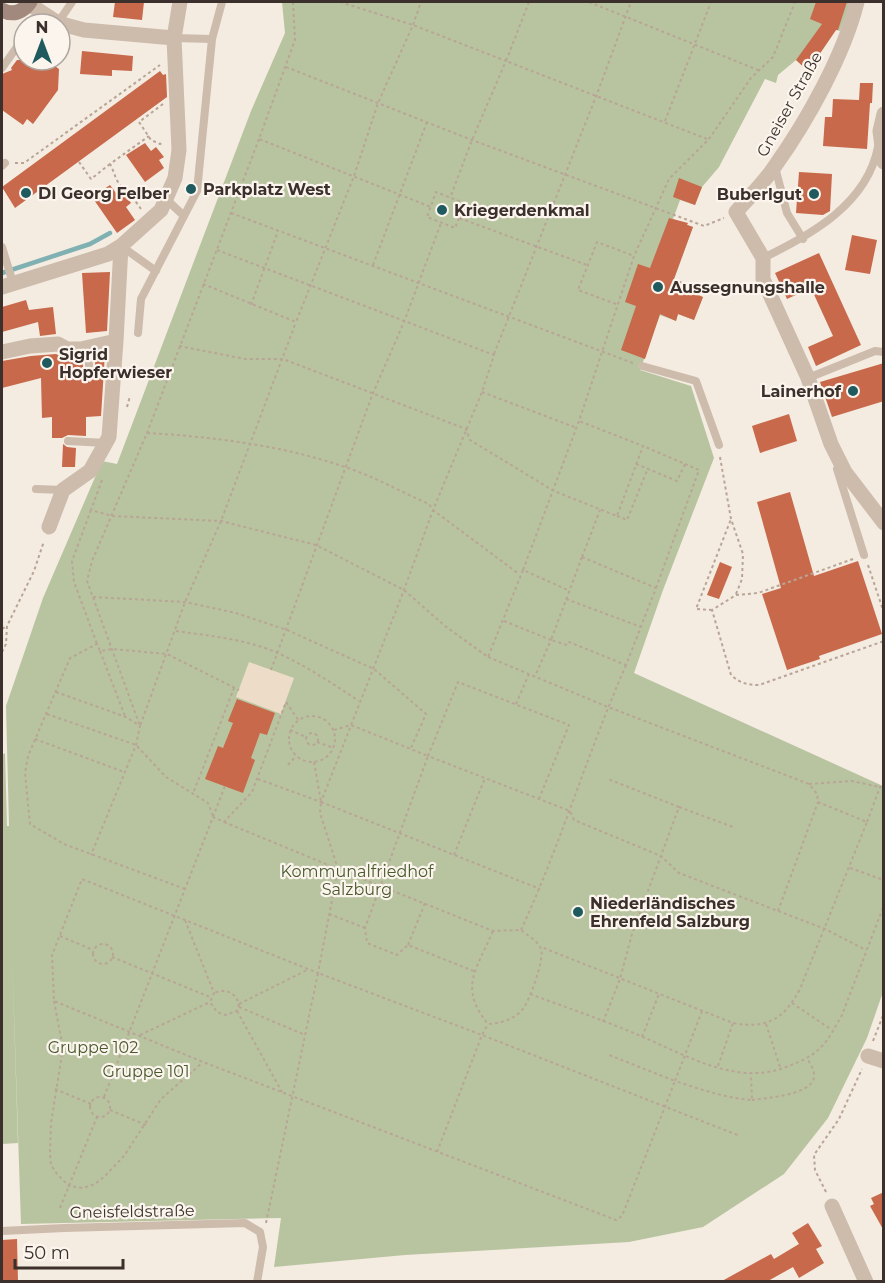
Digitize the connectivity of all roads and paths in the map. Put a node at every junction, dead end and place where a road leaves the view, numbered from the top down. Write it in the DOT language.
graph roads {
  1 [pos="180,2"];
  2 [pos="222,2"];
  3 [pos="293,2"];
  4 [pos="340,2"];
  5 [pos="421,2"];
  6 [pos="529,2"];
  7 [pos="589,2"];
  8 [pos="631,2"];
  9 [pos="711,2"];
  10 [pos="795,2"];
  11 [pos="857,2"];
  12 [pos="29,3"];
  13 [pos="2,10"];
  14 [pos="42,12"];
  15 [pos="625,16"];
  16 [pos="413,25"];
  17 [pos="72,27"];
  18 [pos="174,38"];
  19 [pos="212,39"];
  20 [pos="695,43"];
  21 [pos="12,54"];
  22 [pos="506,61"];
  23 [pos="165,62"];
  24 [pos="286,67"];
  25 [pos="2,68"];
  26 [pos="758,70"];
  27 [pos="177,93"];
  28 [pos="597,94"];
  29 [pos="378,103"];
  30 [pos="884,114"];
  31 [pos="665,121"];
  32 [pos="427,122"];
  33 [pos="178,131"];
  34 [pos="880,131"];
  35 [pos="148,136"];
  36 [pos="259,139"];
  37 [pos="708,139"];
  38 [pos="472,140"];
  39 [pos="79,162"];
  40 [pos="884,162"];
  41 [pos="3,164"];
  42 [pos="110,164"];
  43 [pos="775,167"];
  44 [pos="565,174"];
  45 [pos="354,176"];
  46 [pos="400,195"];
  47 [pos="450,198"];
  48 [pos="166,199"];
  49 [pos="431,207"];
  50 [pos="657,209"];
  51 [pos="736,212"];
  52 [pos="231,213"];
  53 [pos="184,216"];
  54 [pos="459,218"];
  55 [pos="150,221"];
  56 [pos="441,223"];
  57 [pos="278,231"];
  58 [pos="803,239"];
  59 [pos="121,246"];
  60 [pos="536,246"];
  61 [pos="2,247"];
  62 [pos="324,247"];
  63 [pos="216,250"];
  64 [pos="634,256"];
  65 [pos="763,258"];
  66 [pos="372,265"];
  67 [pos="587,265"];
  68 [pos="265,268"];
  69 [pos="156,271"];
  70 [pos="8,282"];
  71 [pos="203,284"];
  72 [pos="418,284"];
  73 [pos="310,285"];
  74 [pos="251,304"];
  75 [pos="617,304"];
  76 [pos="509,317"];
  77 [pos="296,321"];
  78 [pos="404,322"];
  79 [pos="138,333"];
  80 [pos="116,341"];
  81 [pos="179,346"];
  82 [pos="89,347"];
  83 [pos="2,352"];
  84 [pos="602,352"];
  85 [pos="884,352"];
  86 [pos="494,355"];
  87 [pos="283,358"];
  88 [pos="642,366"];
  89 [pos="89,376"];
  90 [pos="808,378"];
  91 [pos="482,392"];
  92 [pos="373,393"];
  93 [pos="821,417"];
  94 [pos="579,422"];
  95 [pos="577,428"];
  96 [pos="466,429"];
  97 [pos="147,433"];
  98 [pos="68,441"];
  99 [pos="106,443"];
  100 [pos="249,443"];
  101 [pos="718,445"];
  102 [pos="643,446"];
  103 [pos="636,464"];
  104 [pos="685,464"];
  105 [pos="347,467"];
  106 [pos="648,468"];
  107 [pos="36,489"];
  108 [pos="63,490"];
  109 [pos="554,491"];
  110 [pos="91,510"];
  111 [pos="433,510"];
  112 [pos="600,510"];
  113 [pos="112,516"];
  114 [pos="616,516"];
  115 [pos="731,519"];
  116 [pos="221,521"];
  117 [pos="884,523"];
  118 [pos="49,527"];
  119 [pos="316,545"];
  120 [pos="864,555"];
  121 [pos="582,557"];
  122 [pos="523,570"];
  123 [pos="520,575"];
  124 [pos="656,588"];
  125 [pos="404,590"];
  126 [pos="570,591"];
  127 [pos="736,595"];
  128 [pos="93,597"];
  129 [pos="566,599"];
  130 [pos="185,602"];
  131 [pos="712,610"];
  132 [pos="884,613"];
  133 [pos="502,621"];
  134 [pos="7,626"];
  135 [pos="642,627"];
  136 [pos="2,628"];
  137 [pos="287,630"];
  138 [pos="176,631"];
  139 [pos="551,640"];
  140 [pos="884,641"];
  141 [pos="98,644"];
  142 [pos="113,649"];
  143 [pos="100,651"];
  144 [pos="2,652"];
  145 [pos="278,653"];
  146 [pos="167,654"];
  147 [pos="488,657"];
  148 [pos="627,665"];
  149 [pos="374,669"];
  150 [pos="271,670"];
  151 [pos="529,674"];
  152 [pos="535,676"];
  153 [pos="234,687"];
  154 [pos="239,690"];
  155 [pos="56,692"];
  156 [pos="359,701"];
  157 [pos="516,705"];
  158 [pos="608,707"];
  159 [pos="47,714"];
  160 [pos="126,717"];
  161 [pos="299,721"];
  162 [pos="351,725"];
  163 [pos="140,726"];
  164 [pos="290,730"];
  165 [pos="334,730"];
  166 [pos="306,736"];
  167 [pos="35,739"];
  168 [pos="317,742"];
  169 [pos="136,745"];
  170 [pos="334,748"];
  171 [pos="411,749"];
  172 [pos="296,756"];
  173 [pos="428,756"];
  174 [pos="314,762"];
  175 [pos="288,765"];
  176 [pos="124,772"];
  177 [pos="485,778"];
  178 [pos="258,779"];
  179 [pos="608,779"];
  180 [pos="809,784"];
  181 [pos="225,786"];
  182 [pos="882,788"];
  183 [pos="193,792"];
  184 [pos="539,799"];
  185 [pos="321,802"];
  186 [pos="818,802"];
  187 [pos="679,807"];
  188 [pos="570,811"];
  189 [pos="213,817"];
  190 [pos="224,822"];
  191 [pos="867,822"];
  192 [pos="733,827"];
  193 [pos="400,833"];
  194 [pos="91,855"];
  195 [pos="454,855"];
  196 [pos="661,856"];
  197 [pos="850,867"];
  198 [pos="338,869"];
  199 [pos="884,880"];
  200 [pos="380,885"];
  201 [pos="185,889"];
  202 [pos="540,889"];
  203 [pos="425,903"];
  204 [pos="884,905"];
  205 [pos="778,911"];
  206 [pos="329,914"];
  207 [pos="175,915"];
  208 [pos="185,919"];
  209 [pos="365,928"];
  210 [pos="825,929"];
  211 [pos="521,930"];
  212 [pos="493,931"];
  213 [pos="59,936"];
  214 [pos="408,945"];
  215 [pos="541,947"];
  216 [pos="93,950"];
  217 [pos="866,950"];
  218 [pos="112,957"];
  219 [pos="308,969"];
  220 [pos="476,972"];
  221 [pos="152,973"];
  222 [pos="318,973"];
  223 [pos="620,979"];
  224 [pos="214,993"];
  225 [pos="530,994"];
  226 [pos="659,994"];
  227 [pos="211,997"];
  228 [pos="54,1001"];
  229 [pos="210,1002"];
  230 [pos="792,1003"];
  231 [pos="238,1007"];
  232 [pos="702,1011"];
  233 [pos="884,1013"];
  234 [pos="603,1022"];
  235 [pos="733,1023"];
  236 [pos="488,1024"];
  237 [pos="766,1024"];
  238 [pos="833,1030"];
  239 [pos="129,1031"];
  240 [pos="306,1035"];
  241 [pos="482,1035"];
  242 [pos="139,1036"];
  243 [pos="642,1036"];
  244 [pos="609,1055"];
  245 [pos="684,1056"];
  246 [pos="868,1056"];
  247 [pos="807,1058"];
  248 [pos="884,1061"];
  249 [pos="203,1062"];
  250 [pos="717,1067"];
  251 [pos="781,1070"];
  252 [pos="751,1074"];
  253 [pos="675,1081"];
  254 [pos="55,1089"];
  255 [pos="282,1092"];
  256 [pos="293,1096"];
  257 [pos="104,1098"];
  258 [pos="752,1100"];
  259 [pos="91,1104"];
  260 [pos="665,1108"];
  261 [pos="110,1110"];
  262 [pos="97,1117"];
  263 [pos="146,1125"];
  264 [pos="740,1136"];
  265 [pos="437,1152"];
  266 [pos="69,1186"];
  267 [pos="832,1206"];
  268 [pos="60,1208"];
  269 [pos="268,1219"];
  270 [pos="2,1231"];
  271 [pos="862,1280"];
  272 [pos="257,1281"];
  1 -- 18 [label="street"];
  2 -- 19 [label="lane"];
  3 -- 24 [label="path"];
  4 -- 16 [label="path"];
  5 -- 16 [label="path"];
  6 -- 22 [label="path"];
  7 -- 15 [label="path"];
  8 -- 15 [label="path"];
  9 -- 20 [label="path"];
  10 -- 26 [label="path"];
  11 -- 43 [label="street, Gneiser Straße"];
  12 -- 13 [label="main road"];
  12 -- 14 [label="street"];
  15 -- 20 [label="path"];
  15 -- 28 [label="path"];
  16 -- 22 [label="path"];
  16 -- 29 [label="path"];
  17 -- 18 [label="street"];
  18 -- 19 [label="lane"];
  18 -- 27 [label="street"];
  19 -- 53 [label="lane"];
  20 -- 26 [label="path"];
  20 -- 31 [label="path"];
  21 -- 25 [label="lane"];
  22 -- 28 [label="path"];
  22 -- 38 [label="path"];
  23 -- 41 [label="path"];
  24 -- 29 [label="path"];
  24 -- 36 [label="path"];
  26 -- 37 [label="path"];
  27 -- 33 [label="street"];
  27 -- 35 [label="path"];
  28 -- 31 [label="path"];
  28 -- 44 [label="path"];
  29 -- 32 [label="path"];
  29 -- 45 [label="path"];
  30 -- 34 [label="street"];
  31 -- 37 [label="path"];
  32 -- 38 [label="path"];
  32 -- 46 [label="path"];
  33 -- 35 [label="path"];
  33 -- 48 [label="street"];
  34 -- 40 [label="street"];
  34 -- 58 [label="lane"];
  35 -- 42 [label="path"];
  36 -- 45 [label="path"];
  36 -- 52 [label="path"];
  37 -- 50 [label="path"];
  38 -- 44 [label="path"];
  38 -- 47 [label="path"];
  39 -- 42 [label="path"];
  42 -- 55 [label="path"];
  43 -- 51 [label="street, Gneiser Straße"];
  43 -- 58 [label="lane"];
  44 -- 50 [label="path"];
  44 -- 60 [label="path"];
  45 -- 46 [label="path"];
  45 -- 62 [label="path"];
  46 -- 49 [label="path"];
  46 -- 66 [label="path"];
  47 -- 49 [label="path"];
  47 -- 54 [label="path"];
  48 -- 53 [label="lane"];
  48 -- 55 [label="street"];
  49 -- 56 [label="path"];
  50 -- 51 [label="path"];
  50 -- 64 [label="path"];
  51 -- 65 [label="street"];
  52 -- 57 [label="path"];
  52 -- 63 [label="path"];
  53 -- 69 [label="lane"];
  54 -- 56 [label="path"];
  54 -- 60 [label="path"];
  55 -- 59 [label="street"];
  56 -- 72 [label="path"];
  57 -- 62 [label="path"];
  57 -- 68 [label="path"];
  58 -- 65 [label="lane"];
  59 -- 69 [label="lane"];
  59 -- 70 [label="street"];
  59 -- 80 [label="street"];
  60 -- 67 [label="path"];
  60 -- 76 [label="path"];
  61 -- 70 [label="lane"];
  62 -- 66 [label="path"];
  62 -- 73 [label="path"];
  63 -- 68 [label="path"];
  63 -- 71 [label="path"];
  64 -- 67 [label="path"];
  64 -- 75 [label="path"];
  65 -- 90 [label="street"];
  66 -- 72 [label="path"];
  67 -- 75 [label="path"];
  68 -- 73 [label="path"];
  68 -- 74 [label="path"];
  69 -- 79 [label="lane"];
  71 -- 74 [label="path"];
  71 -- 81 [label="path"];
  72 -- 76 [label="path"];
  72 -- 78 [label="path"];
  73 -- 77 [label="path"];
  73 -- 78 [label="path"];
  74 -- 77 [label="path"];
  75 -- 84 [label="path"];
  76 -- 84 [label="path"];
  76 -- 86 [label="path"];
  77 -- 87 [label="path"];
  78 -- 86 [label="path"];
  78 -- 92 [label="path"];
  80 -- 82 [label="street"];
  80 -- 99 [label="street"];
  81 -- 87 [label="path"];
  81 -- 97 [label="path"];
  82 -- 83 [label="street"];
  82 -- 89 [label="lane"];
  84 -- 88 [label="path"];
  84 -- 94 [label="path"];
  85 -- 90 [label="lane"];
  86 -- 91 [label="path"];
  87 -- 92 [label="path"];
  87 -- 100 [label="path"];
  88 -- 101 [label="lane"];
  90 -- 93 [label="street"];
  91 -- 95 [label="path"];
  91 -- 96 [label="path"];
  92 -- 96 [label="path"];
  92 -- 105 [label="path"];
  93 -- 117 [label="street"];
  93 -- 120 [label="lane"];
  94 -- 95 [label="path"];
  94 -- 102 [label="path"];
  95 -- 109 [label="path"];
  96 -- 109 [label="path"];
  96 -- 111 [label="path"];
  97 -- 100 [label="path"];
  97 -- 113 [label="path"];
  98 -- 99 [label="lane"];
  99 -- 108 [label="street"];
  100 -- 105 [label="path"];
  100 -- 116 [label="path"];
  101 -- 115 [label="path"];
  102 -- 103 [label="path"];
  102 -- 104 [label="path"];
  103 -- 106 [label="path"];
  103 -- 114 [label="path"];
  104 -- 106 [label="path"];
  104 -- 124 [label="path"];
  105 -- 111 [label="path"];
  105 -- 119 [label="path"];
  106 -- 114 [label="path"];
  107 -- 108 [label="lane"];
  108 -- 118 [label="street"];
  109 -- 112 [label="path"];
  109 -- 122 [label="path"];
  110 -- 141 [label="path"];
  111 -- 123 [label="path"];
  111 -- 125 [label="path"];
  112 -- 114 [label="path"];
  112 -- 121 [label="path"];
  113 -- 116 [label="path"];
  113 -- 128 [label="path"];
  115 -- 127 [label="path"];
  115 -- 131 [label="path"];
  116 -- 119 [label="path"];
  116 -- 130 [label="path"];
  118 -- 134 [label="path"];
  119 -- 125 [label="path"];
  119 -- 137 [label="path"];
  120 -- 127 [label="path"];
  120 -- 132 [label="path"];
  121 -- 124 [label="path"];
  121 -- 126 [label="path"];
  122 -- 123 [label="path"];
  122 -- 126 [label="path"];
  123 -- 133 [label="path"];
  124 -- 135 [label="path"];
  125 -- 147 [label="path"];
  125 -- 149 [label="path"];
  126 -- 129 [label="path"];
  127 -- 131 [label="path"];
  128 -- 130 [label="path"];
  128 -- 142 [label="path"];
  129 -- 135 [label="path"];
  129 -- 139 [label="path"];
  130 -- 137 [label="path"];
  130 -- 138 [label="path"];
  131 -- 140 [label="path"];
  133 -- 139 [label="path"];
  133 -- 147 [label="path"];
  134 -- 136 [label="path"];
  134 -- 144 [label="path"];
  135 -- 148 [label="path"];
  137 -- 145 [label="path"];
  137 -- 149 [label="path"];
  138 -- 145 [label="path"];
  138 -- 146 [label="path"];
  139 -- 148 [label="path"];
  139 -- 152 [label="path"];
  141 -- 143 [label="path"];
  141 -- 155 [label="path"];
  142 -- 143 [label="path"];
  142 -- 146 [label="path"];
  142 -- 163 [label="path"];
  143 -- 160 [label="path"];
  145 -- 150 [label="path"];
  145 -- 156 [label="path"];
  146 -- 153 [label="path"];
  146 -- 163 [label="path"];
  147 -- 151 [label="path"];
  148 -- 158 [label="path"];
  149 -- 156 [label="path"];
  149 -- 171 [label="path"];
  151 -- 152 [label="path"];
  151 -- 157 [label="path"];
  152 -- 158 [label="path"];
  153 -- 154 [label="path"];
  153 -- 183 [label="path"];
  155 -- 159 [label="path"];
  155 -- 160 [label="path"];
  156 -- 162 [label="path"];
  157 -- 173 [label="path"];
  157 -- 184 [label="path"];
  158 -- 180 [label="path"];
  158 -- 188 [label="path"];
  159 -- 167 [label="path"];
  159 -- 169 [label="path"];
  160 -- 163 [label="path"];
  161 -- 164 [label="path"];
  161 -- 165 [label="path"];
  161 -- 178 [label="path"];
  162 -- 165 [label="path"];
  162 -- 171 [label="path"];
  162 -- 185 [label="path"];
  163 -- 169 [label="path"];
  164 -- 166 [label="path"];
  164 -- 172 [label="path"];
  165 -- 170 [label="path"];
  166 -- 168 [label="path"];
  166 -- 168 [label="path"];
  167 -- 176 [label="path"];
  167 -- 194 [label="path"];
  168 -- 170 [label="path"];
  169 -- 176 [label="path"];
  169 -- 183 [label="path"];
  170 -- 174 [label="path"];
  171 -- 173 [label="path"];
  172 -- 174 [label="path"];
  172 -- 175 [label="path"];
  173 -- 177 [label="path"];
  173 -- 193 [label="path"];
  174 -- 185 [label="path"];
  176 -- 194 [label="path"];
  177 -- 184 [label="path"];
  177 -- 195 [label="path"];
  178 -- 185 [label="path"];
  178 -- 190 [label="path"];
  179 -- 187 [label="path"];
  180 -- 182 [label="path"];
  180 -- 186 [label="path"];
  181 -- 189 [label="path"];
  182 -- 191 [label="path"];
  183 -- 189 [label="path"];
  184 -- 188 [label="path"];
  185 -- 193 [label="path"];
  185 -- 198 [label="path"];
  186 -- 191 [label="path"];
  186 -- 205 [label="path"];
  187 -- 192 [label="path"];
  187 -- 196 [label="path"];
  188 -- 196 [label="path"];
  188 -- 202 [label="path"];
  189 -- 190 [label="path"];
  189 -- 201 [label="path"];
  190 -- 198 [label="path"];
  191 -- 197 [label="path"];
  193 -- 195 [label="path"];
  193 -- 200 [label="path"];
  194 -- 201 [label="path"];
  195 -- 202 [label="path"];
  196 -- 205 [label="path"];
  196 -- 223 [label="path"];
  197 -- 199 [label="path"];
  197 -- 210 [label="path"];
  198 -- 200 [label="path"];
  198 -- 206 [label="path"];
  200 -- 203 [label="path"];
  200 -- 209 [label="path"];
  201 -- 207 [label="path"];
  202 -- 211 [label="path"];
  203 -- 212 [label="path"];
  203 -- 214 [label="path"];
  204 -- 217 [label="path"];
  205 -- 210 [label="path"];
  206 -- 209 [label="path"];
  206 -- 222 [label="path"];
  207 -- 208 [label="path"];
  207 -- 213 [label="path"];
  207 -- 221 [label="path"];
  208 -- 219 [label="path"];
  208 -- 224 [label="path"];
  209 -- 214 [label="path"];
  210 -- 217 [label="path"];
  210 -- 230 [label="path"];
  211 -- 212 [label="path"];
  211 -- 215 [label="path"];
  212 -- 220 [label="path"];
  213 -- 216 [label="path"];
  213 -- 228 [label="path"];
  214 -- 220 [label="path"];
  215 -- 223 [label="path"];
  215 -- 225 [label="path"];
  216 -- 218 [label="path"];
  216 -- 218 [label="path"];
  217 -- 238 [label="path"];
  218 -- 221 [label="path"];
  219 -- 222 [label="path"];
  219 -- 231 [label="path"];
  220 -- 236 [label="path"];
  221 -- 227 [label="path"];
  221 -- 239 [label="path"];
  222 -- 240 [label="path"];
  222 -- 241 [label="path"];
  223 -- 226 [label="path"];
  223 -- 234 [label="path"];
  224 -- 227 [label="path"];
  224 -- 231 [label="path"];
  225 -- 234 [label="path"];
  225 -- 236 [label="path"];
  226 -- 232 [label="path"];
  226 -- 243 [label="path"];
  227 -- 229 [label="path"];
  228 -- 239 [label="path"];
  228 -- 254 [label="path"];
  229 -- 231 [label="path"];
  229 -- 242 [label="path"];
  230 -- 237 [label="path"];
  230 -- 238 [label="path"];
  231 -- 240 [label="path"];
  231 -- 255 [label="path"];
  232 -- 235 [label="path"];
  232 -- 245 [label="path"];
  233 -- 246 [label="path"];
  234 -- 243 [label="path"];
  235 -- 237 [label="path"];
  235 -- 250 [label="path"];
  236 -- 241 [label="path"];
  237 -- 251 [label="path"];
  238 -- 247 [label="path"];
  239 -- 242 [label="path"];
  239 -- 257 [label="path"];
  240 -- 256 [label="path"];
  241 -- 260 [label="path"];
  241 -- 265 [label="path"];
  242 -- 249 [label="path"];
  243 -- 245 [label="path"];
  244 -- 253 [label="path"];
  245 -- 250 [label="path"];
  245 -- 253 [label="path"];
  246 -- 248 [label="street"];
  246 -- 267 [label="path"];
  247 -- 251 [label="path"];
  247 -- 258 [label="path"];
  249 -- 255 [label="path"];
  249 -- 263 [label="path"];
  250 -- 252 [label="path"];
  251 -- 252 [label="path"];
  252 -- 258 [label="path"];
  253 -- 258 [label="path"];
  253 -- 260 [label="path"];
  254 -- 259 [label="path"];
  254 -- 266 [label="path"];
  255 -- 256 [label="path"];
  256 -- 265 [label="path"];
  256 -- 269 [label="path"];
  257 -- 259 [label="path"];
  257 -- 261 [label="path"];
  259 -- 262 [label="path"];
  260 -- 264 [label="path"];
  260 -- 265 [label="path"];
  261 -- 262 [label="path"];
  261 -- 263 [label="path"];
  262 -- 266 [label="path"];
  263 -- 266 [label="path"];
  266 -- 268 [label="path"];
  267 -- 271 [label="street"];
  270 -- 272 [label="lane, Gneisfeldstraße"];
}
